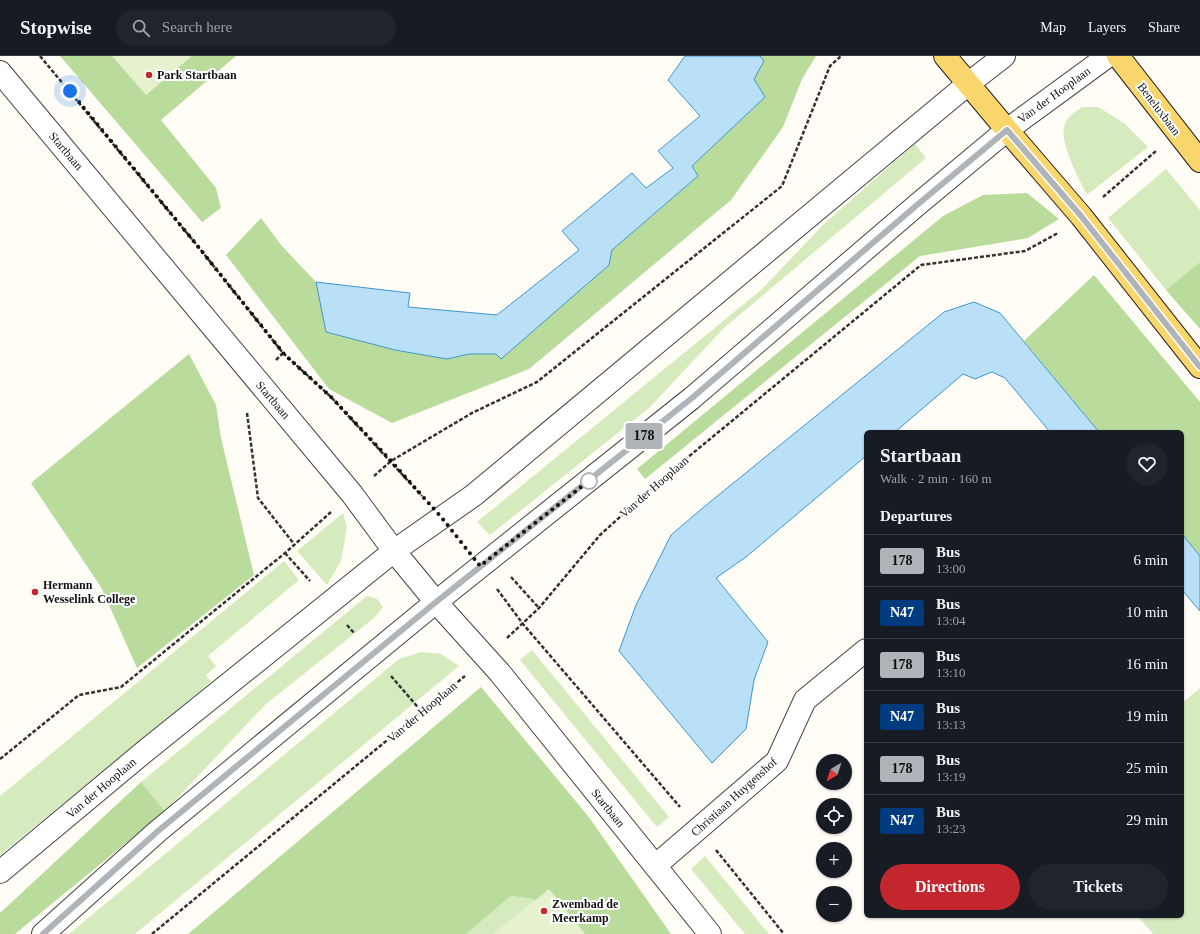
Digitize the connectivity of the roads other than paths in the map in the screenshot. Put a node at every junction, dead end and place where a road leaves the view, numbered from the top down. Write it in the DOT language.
graph roads {
  1 [pos="946,56"];
  2 [pos="1004,56"];
  3 [pos="1108,56"];
  4 [pos="1118,56"];
  5 [pos="0,72"];
  6 [pos="968,84"];
  7 [pos="1007,130"];
  8 [pos="1200,161"];
  9 [pos="1200,367"];
  10 [pos="394,551"];
  11 [pos="436,602"];
  12 [pos="864,652"];
  13 [pos="655,866"];
  14 [pos="0,872"];
  15 [pos="43,934"];
  16 [pos="710,934"];
  1 -- 6 [label="main road"];
  2 -- 6 [label="street, Van der Hooplaan"];
  3 -- 7 [label="street, Van der Hooplaan"];
  4 -- 8 [label="main road, Beneluxbaan"];
  5 -- 10 [label="street, Startbaan"];
  6 -- 7 [label="main road"];
  6 -- 10 [label="street, Van der Hooplaan"];
  7 -- 9 [label="main road"];
  7 -- 11 [label="street, Van der Hooplaan"];
  10 -- 11 [label="street, Startbaan"];
  10 -- 14 [label="street, Van der Hooplaan"];
  11 -- 13 [label="street, Startbaan"];
  11 -- 15 [label="street, Van der Hooplaan"];
  12 -- 13 [label="street, Christiaan Huygenshof"];
  13 -- 16 [label="street, Startbaan"];
}
